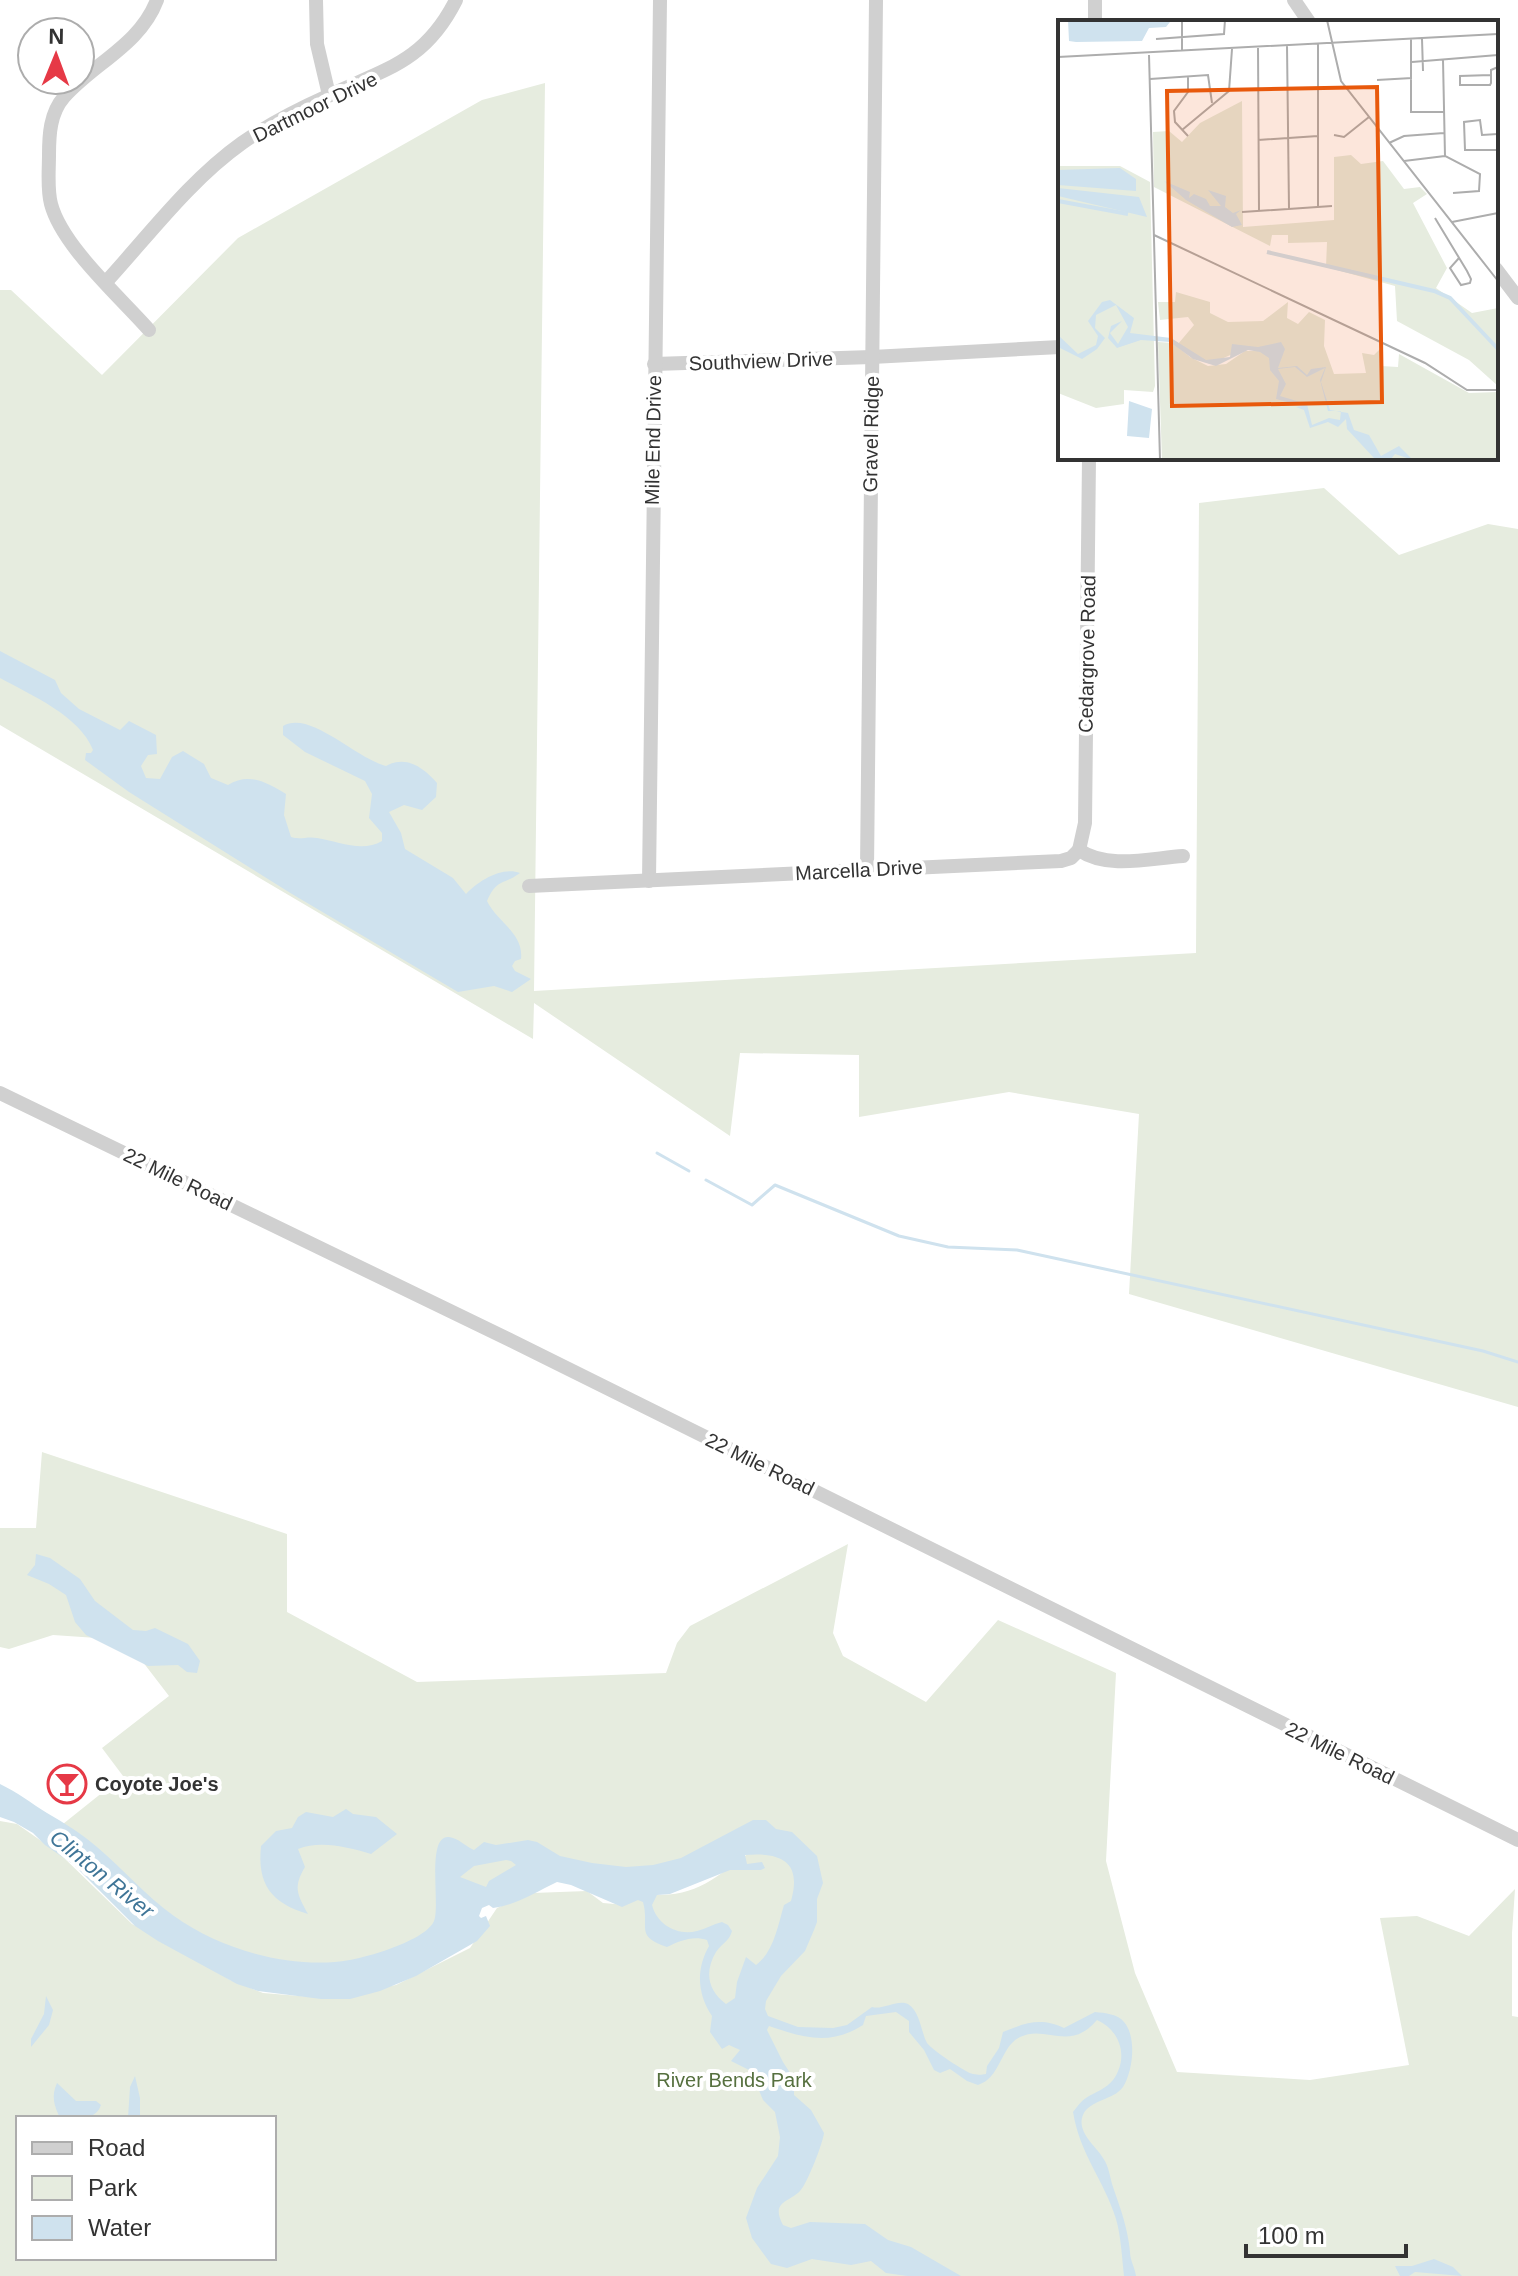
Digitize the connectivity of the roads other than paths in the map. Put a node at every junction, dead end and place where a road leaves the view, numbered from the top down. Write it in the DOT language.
graph roads {
  1 [pos="157,0"];
  2 [pos="316,0"];
  3 [pos="456,0"];
  4 [pos="660,0"];
  5 [pos="876,0"];
  6 [pos="1294,0"];
  7 [pos="1308,20"];
  8 [pos="329,95"];
  9 [pos="1498,272"];
  10 [pos="106,282"];
  11 [pos="1518,298"];
  12 [pos="149,330"];
  13 [pos="1058,347"];
  14 [pos="872,357"];
  15 [pos="654,364"];
  16 [pos="1089,460"];
  17 [pos="1079,850"];
  18 [pos="1183,856"];
  19 [pos="867,869"];
  20 [pos="649,881"];
  21 [pos="529,886"];
  22 [pos="0,1093"];
  23 [pos="1518,1840"];
  1 -- 10 [label="street"];
  2 -- 8 [label="street"];
  3 -- 8 [label="street, Dartmoor Drive"];
  4 -- 15 [label="street, Mile End Drive"];
  5 -- 14 [label="street, Gravel Ridge"];
  6 -- 7 [label="street"];
  8 -- 10 [label="street, Dartmoor Drive"];
  9 -- 11 [label="street"];
  10 -- 12 [label="street"];
  13 -- 14 [label="street, Southview Drive"];
  14 -- 15 [label="street, Southview Drive"];
  14 -- 19 [label="street, Gravel Ridge"];
  15 -- 20 [label="street, Mile End Drive"];
  16 -- 17 [label="street, Cedargrove Road"];
  17 -- 18 [label="street"];
  17 -- 19 [label="street, Marcella Drive"];
  19 -- 20 [label="street, Marcella Drive"];
  20 -- 21 [label="street, Marcella Drive"];
  22 -- 23 [label="street, 22 Mile Road"];
}
